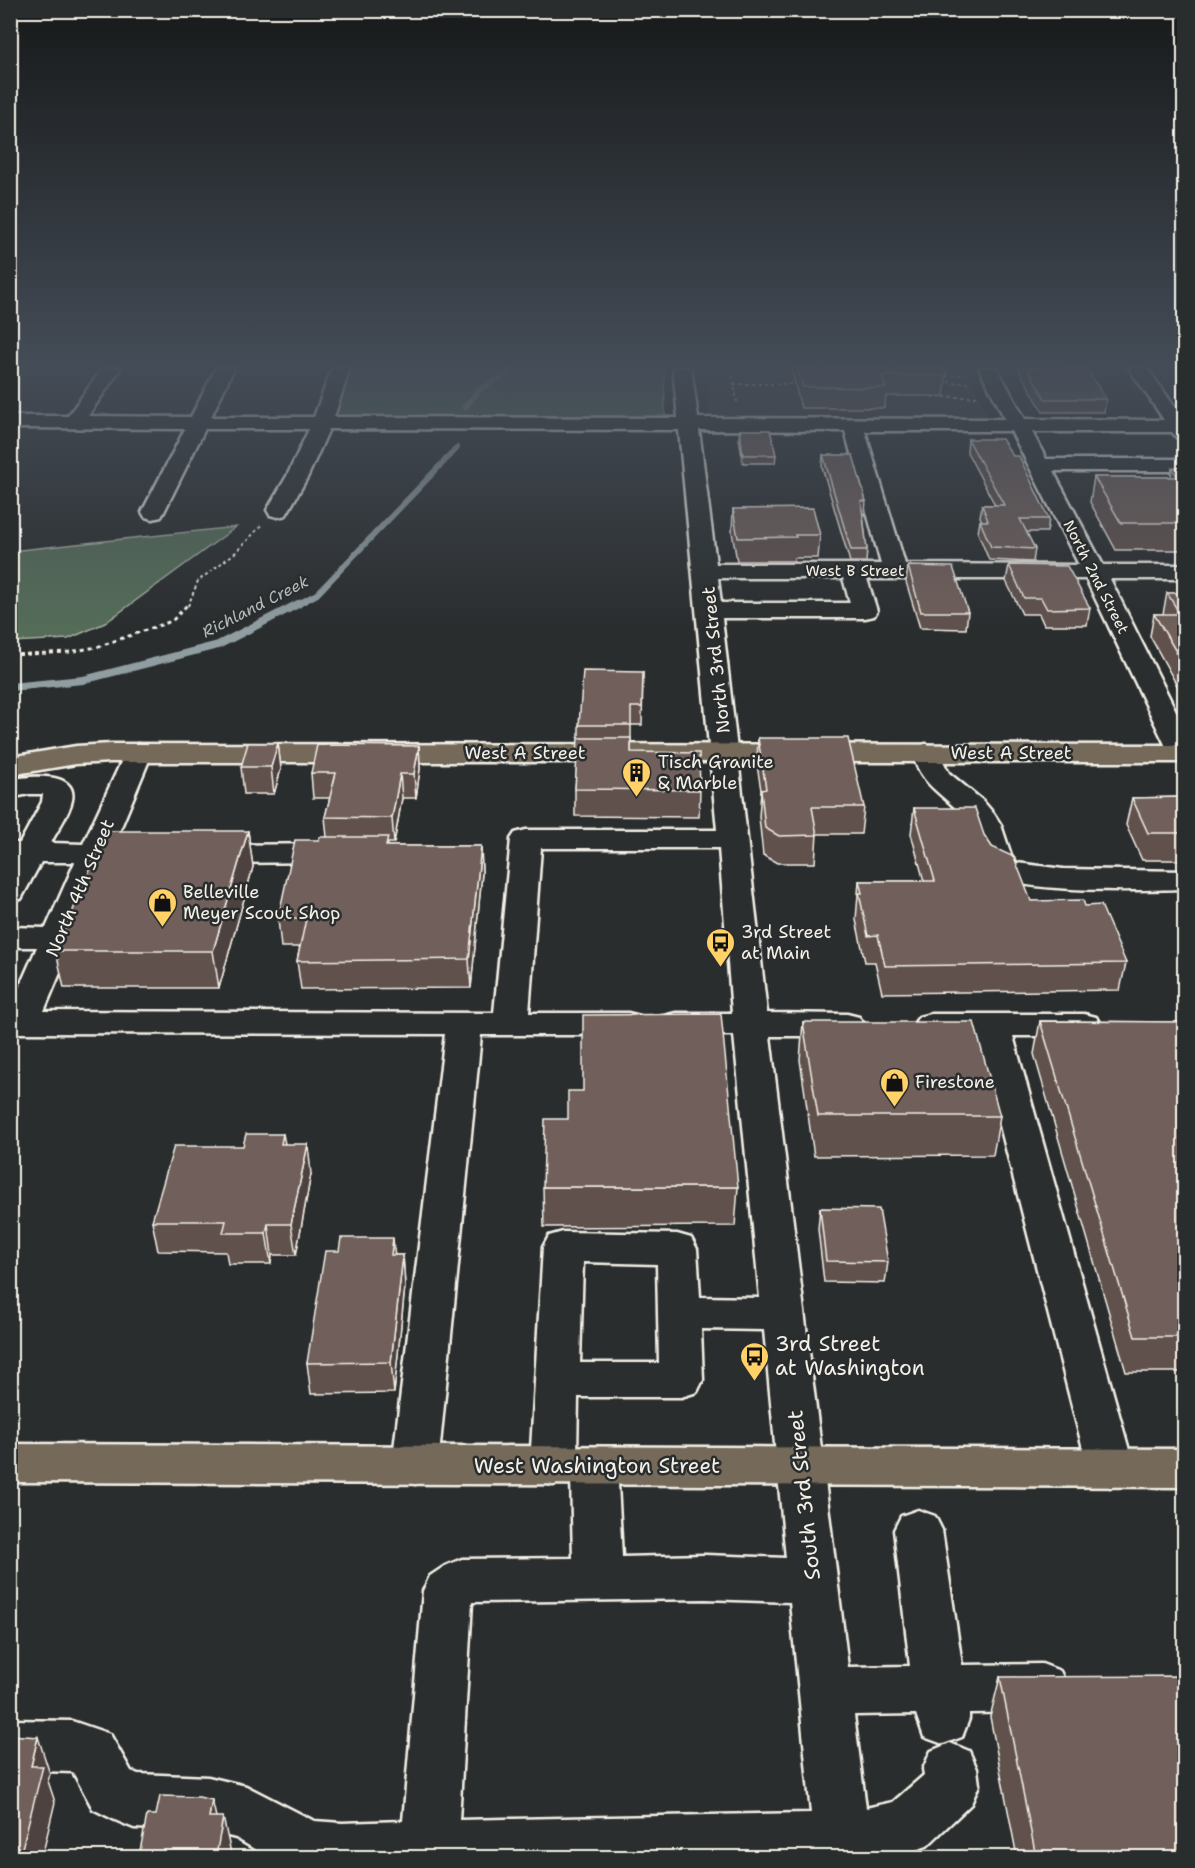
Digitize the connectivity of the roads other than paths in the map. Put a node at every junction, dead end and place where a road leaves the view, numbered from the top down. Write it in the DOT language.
graph roads {
  1 [pos="180,455"];
  2 [pos="304,455"];
  3 [pos="692,455"];
  4 [pos="862,455"];
  5 [pos="1032,455"];
  6 [pos="1185,465"];
  7 [pos="1042,475"];
  8 [pos="1185,485"];
  9 [pos="278,510"];
  10 [pos="153,512"];
  11 [pos="706,571"];
  12 [pos="896,571"];
  13 [pos="1095,572"];
  14 [pos="1185,572"];
  15 [pos="860,592"];
  16 [pos="710,610"];
  17 [pos="1175,717"];
  18 [pos="138,753"];
  19 [pos="726,753"];
  20 [pos="926,753"];
  21 [pos="1184,754"];
  22 [pos="10,766"];
  23 [pos="10,789"];
  24 [pos="734,840"];
  25 [pos="21,852"];
  26 [pos="366,853"];
  27 [pos="95,855"];
  28 [pos="1185,880"];
  29 [pos="10,892"];
  30 [pos="10,937"];
  31 [pos="59,938"];
  32 [pos="16,1022"];
  33 [pos="464,1024"];
  34 [pos="512,1024"];
  35 [pos="751,1025"];
  36 [pos="992,1025"];
  37 [pos="1116,1025"];
  38 [pos="679,1313"];
  39 [pos="784,1314"];
  40 [pos="557,1380"];
  41 [pos="10,1463"];
  42 [pos="415,1465"];
  43 [pos="573,1466"];
  44 [pos="801,1467"];
  45 [pos="1111,1468"];
  46 [pos="1185,1468"];
  47 [pos="918,1530"];
  48 [pos="598,1579"];
  49 [pos="814,1581"];
  50 [pos="1090,1688"];
  51 [pos="826,1691"];
  52 [pos="943,1726"];
  53 [pos="10,1745"];
  54 [pos="429,1849"];
  55 [pos="843,1849"];
  1 -- 10 [label="street"];
  2 -- 9 [label="street"];
  3 -- 11 [label="street, North 3rd Street"];
  4 -- 12 [label="street"];
  5 -- 7 [label="street, North 2nd Street"];
  6 -- 7 [label="street"];
  7 -- 8 [label="street"];
  7 -- 13 [label="street, North 2nd Street"];
  11 -- 15 [label="street, West B Street"];
  11 -- 16 [label="street, North 3rd Street"];
  12 -- 13 [label="street, West B Street"];
  12 -- 15 [label="street, West B Street"];
  13 -- 14 [label="street, West B Street"];
  13 -- 17 [label="street, North 2nd Street"];
  15 -- 16 [label="street"];
  16 -- 19 [label="street, North 3rd Street"];
  17 -- 21 [label="street, North 2nd Street"];
  18 -- 19 [label="main road, West A Street"];
  18 -- 22 [label="main road, West A Street"];
  18 -- 27 [label="street, North 4th Street"];
  19 -- 20 [label="main road, West A Street"];
  19 -- 24 [label="street, North 3rd Street"];
  20 -- 21 [label="main road, West A Street"];
  20 -- 28 [label="street"];
  23 -- 25 [label="street"];
  24 -- 34 [label="street"];
  24 -- 35 [label="street, North 3rd Street"];
  25 -- 27 [label="street"];
  25 -- 29 [label="street"];
  26 -- 27 [label="street"];
  27 -- 31 [label="street, North 4th Street"];
  30 -- 31 [label="street"];
  31 -- 32 [label="street, North 4th Street"];
  32 -- 33 [label="street"];
  33 -- 34 [label="street"];
  33 -- 42 [label="street"];
  34 -- 35 [label="street"];
  35 -- 36 [label="street"];
  35 -- 39 [label="street, South 3rd Street"];
  36 -- 37 [label="street"];
  36 -- 45 [label="street"];
  38 -- 39 [label="street"];
  38 -- 40 [label="street"];
  38 -- 40 [label="street"];
  39 -- 44 [label="street, South 3rd Street"];
  40 -- 43 [label="street"];
  41 -- 42 [label="main road, West Washington Street"];
  42 -- 43 [label="main road, West Washington Street"];
  43 -- 44 [label="main road, West Washington Street"];
  43 -- 48 [label="street"];
  44 -- 45 [label="main road, West Washington Street"];
  44 -- 49 [label="street, South 3rd Street"];
  45 -- 46 [label="main road, West Washington Street"];
  47 -- 52 [label="street"];
  48 -- 49 [label="street"];
  48 -- 54 [label="street"];
  49 -- 51 [label="street, South 3rd Street"];
  50 -- 52 [label="street"];
  51 -- 52 [label="street"];
  51 -- 55 [label="street, South 3rd Street"];
  52 -- 55 [label="street"];
  53 -- 54 [label="street"];
  54 -- 55 [label="street"];
}
